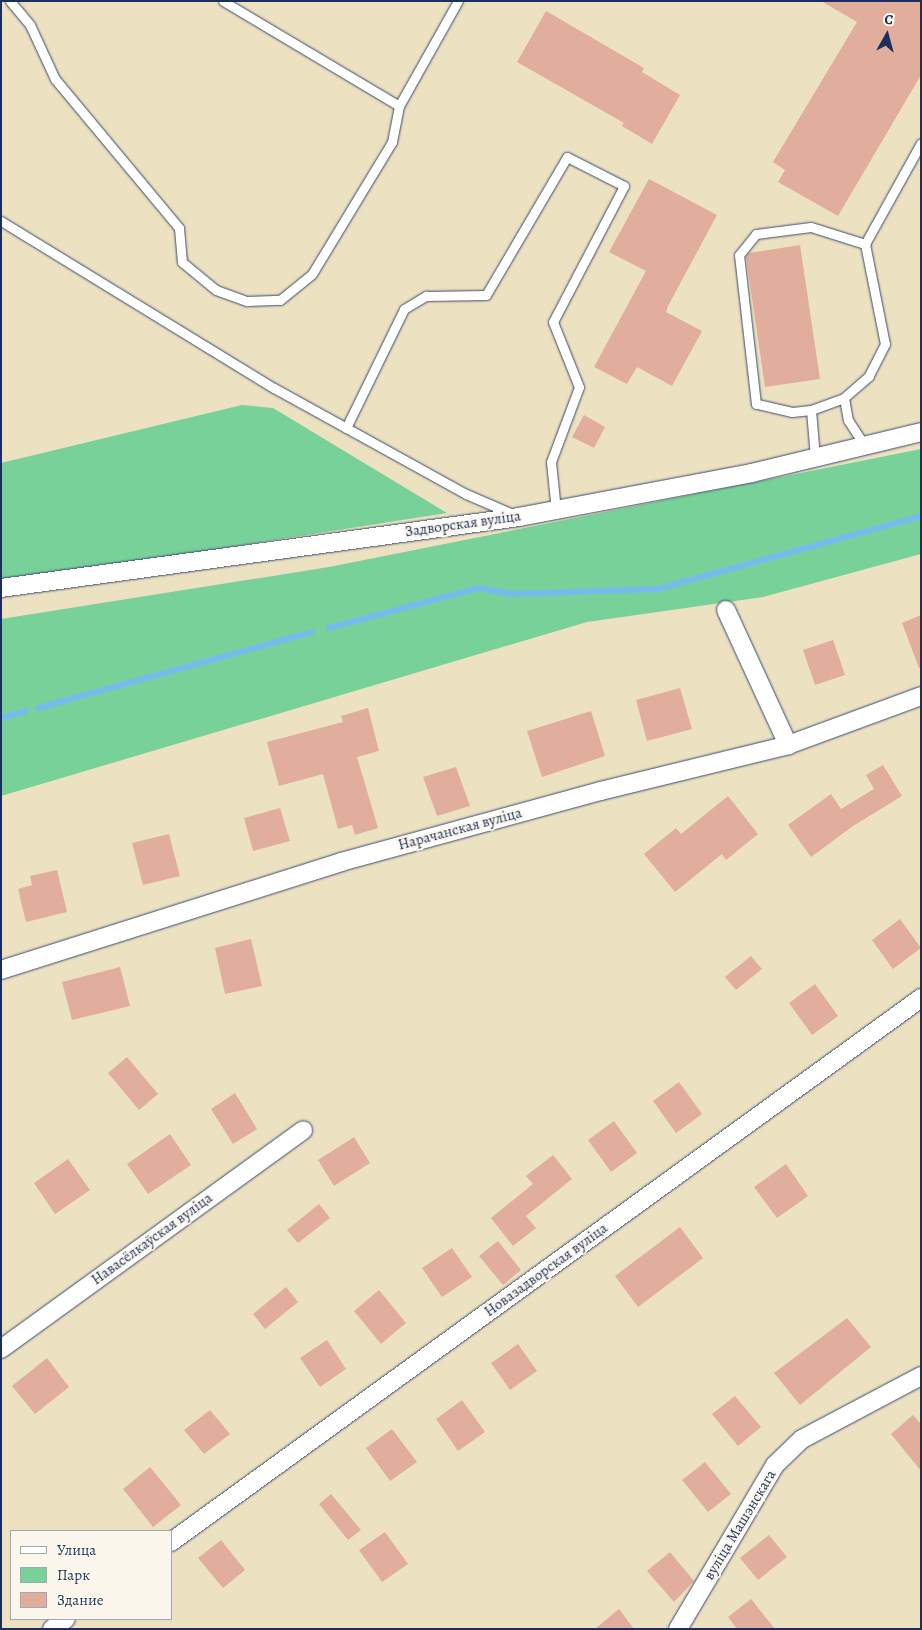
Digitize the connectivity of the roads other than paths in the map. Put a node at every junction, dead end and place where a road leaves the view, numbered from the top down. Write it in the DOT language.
graph roads {
  1 [pos="10,1"];
  2 [pos="223,1"];
  3 [pos="458,1"];
  4 [pos="399,106"];
  5 [pos="921,143"];
  6 [pos="1,221"];
  7 [pos="864,244"];
  8 [pos="844,398"];
  9 [pos="811,410"];
  10 [pos="346,428"];
  11 [pos="921,432"];
  12 [pos="865,446"];
  13 [pos="815,458"];
  14 [pos="556,510"];
  15 [pos="519,517"];
  16 [pos="1,588"];
  17 [pos="726,610"];
  18 [pos="921,696"];
  19 [pos="788,745"];
  20 [pos="1,970"];
  21 [pos="921,998"];
  22 [pos="303,1130"];
  23 [pos="1,1349"];
  24 [pos="921,1376"];
  25 [pos="172,1541"];
  26 [pos="65,1620"];
  27 [pos="52,1629"];
  28 [pos="678,1629"];
  1 -- 4 [label="lane"];
  2 -- 4 [label="lane"];
  3 -- 4 [label="lane"];
  5 -- 7 [label="lane"];
  6 -- 10 [label="lane"];
  7 -- 8 [label="lane"];
  7 -- 9 [label="lane"];
  8 -- 9 [label="lane"];
  8 -- 12 [label="lane"];
  9 -- 13 [label="lane"];
  10 -- 14 [label="lane"];
  10 -- 15 [label="lane"];
  11 -- 12 [label="street, Задворская вуліца"];
  12 -- 13 [label="street, Задворская вуліца"];
  13 -- 14 [label="street, Задворская вуліца"];
  14 -- 15 [label="street, Задворская вуліца"];
  15 -- 16 [label="street, Задворская вуліца"];
  17 -- 19 [label="street"];
  18 -- 19 [label="street, Нарачанская вуліца"];
  19 -- 20 [label="street, Нарачанская вуліца"];
  21 -- 25 [label="street, Новазадворская вуліца"];
  22 -- 23 [label="street, Навасёлкаўская вуліца"];
  24 -- 28 [label="street, вуліца Машэнскага"];
  26 -- 27 [label="street"];
}
